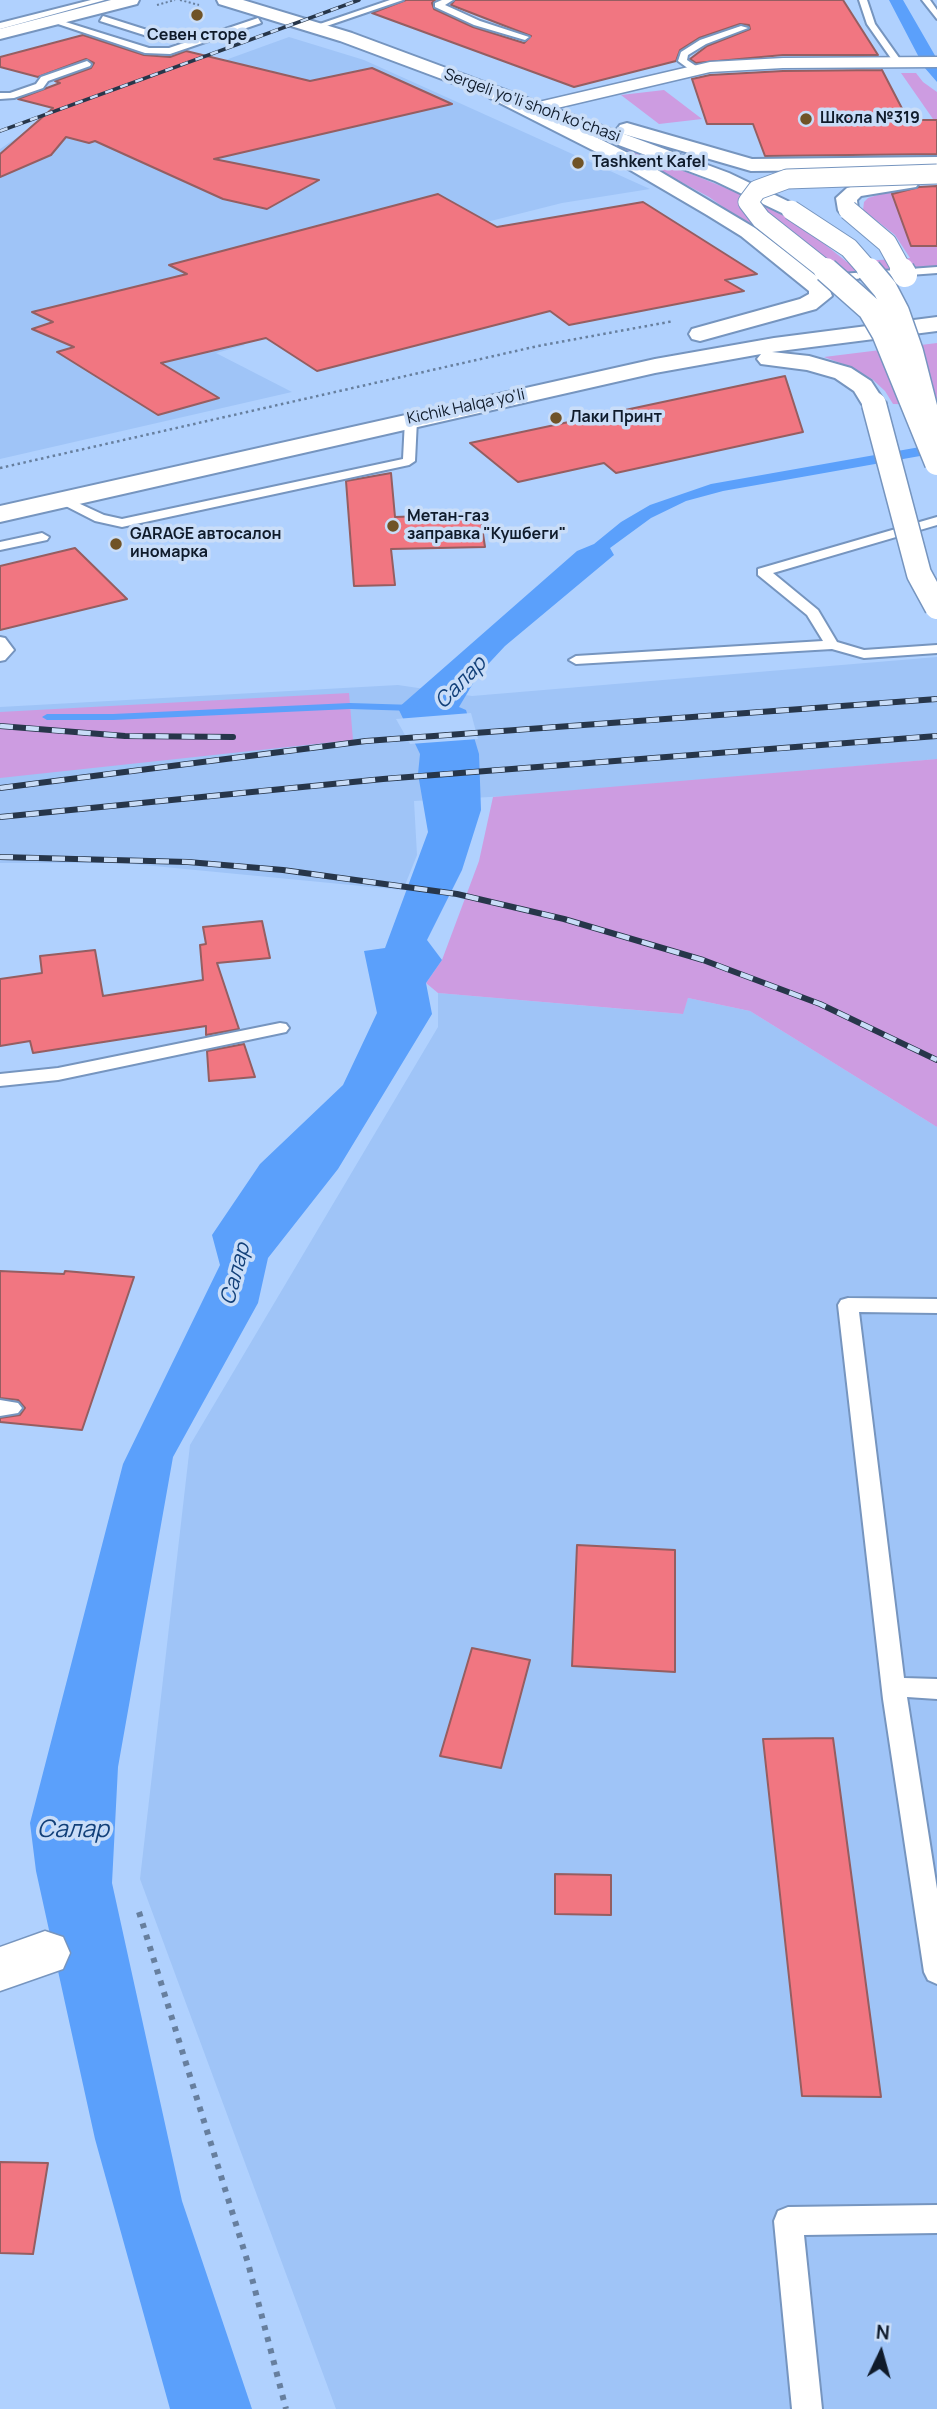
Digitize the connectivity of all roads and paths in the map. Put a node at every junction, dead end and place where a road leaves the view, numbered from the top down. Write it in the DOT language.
graph roads {
  1 [pos="53,0"];
  2 [pos="87,0"];
  3 [pos="101,0"];
  4 [pos="131,0"];
  5 [pos="225,0"];
  6 [pos="264,0"];
  7 [pos="399,0"];
  8 [pos="449,0"];
  9 [pos="863,0"];
  10 [pos="926,0"];
  11 [pos="0,14"];
  12 [pos="937,16"];
  13 [pos="103,19"];
  14 [pos="53,20"];
  15 [pos="257,21"];
  16 [pos="318,21"];
  17 [pos="0,25"];
  18 [pos="744,28"];
  19 [pos="0,34"];
  20 [pos="525,37"];
  21 [pos="166,39"];
  22 [pos="898,62"];
  23 [pos="928,62"];
  24 [pos="87,64"];
  25 [pos="695,70"];
  26 [pos="497,94"];
  27 [pos="0,96"];
  28 [pos="556,103"];
  29 [pos="536,108"];
  30 [pos="628,130"];
  31 [pos="937,163"];
  32 [pos="937,174"];
  33 [pos="937,183"];
  34 [pos="937,271"];
  35 [pos="802,274"];
  36 [pos="923,300"];
  37 [pos="685,331"];
  38 [pos="937,347"];
  39 [pos="655,366"];
  40 [pos="411,420"];
  41 [pos="937,454"];
  42 [pos="937,463"];
  43 [pos="0,468"];
  44 [pos="60,500"];
  45 [pos="0,514"];
  46 [pos="937,521"];
  47 [pos="42,537"];
  48 [pos="0,547"];
  49 [pos="937,607"];
  50 [pos="0,640"];
  51 [pos="832,645"];
  52 [pos="937,649"];
  53 [pos="0,657"];
  54 [pos="576,660"];
  55 [pos="280,1028"];
  56 [pos="0,1080"];
  57 [pos="937,1306"];
  58 [pos="894,1687"];
  59 [pos="937,1689"];
  60 [pos="139,1912"];
  61 [pos="46,1953"];
  62 [pos="0,1969"];
  63 [pos="937,1972"];
  64 [pos="937,2219"];
  65 [pos="286,2409"];
  66 [pos="807,2409"];
  1 -- 11 [label="main road"];
  2 -- 17 [label="lane"];
  3 -- 17 [label="lane"];
  4 -- 14 [label="main road"];
  5 -- 16 [label="main road, Sergeli yo‘li shoh ko‘chasi"];
  6 -- 16 [label="main road, Sergeli yo‘li shoh ko‘chasi"];
  7 -- 16 [label="lane"];
  8 -- 20 [label="lane"];
  9 -- 22 [label="lane"];
  10 -- 12 [label="lane"];
  13 -- 21 [label="lane"];
  14 -- 15 [label="lane"];
  14 -- 19 [label="main road"];
  16 -- 26 [label="main road, Sergeli yo‘li shoh ko‘chasi"];
  16 -- 28 [label="main road, Sergeli yo‘li shoh ko‘chasi"];
  18 -- 25 [label="lane"];
  22 -- 23 [label="street"];
  22 -- 25 [label="street"];
  24 -- 27 [label="lane"];
  25 -- 28 [label="street"];
  26 -- 29 [label="main road, Sergeli yo‘li shoh ko‘chasi"];
  26 -- 35 [label="main road"];
  28 -- 29 [label="street"];
  28 -- 30 [label="main road, Sergeli yo‘li shoh ko‘chasi"];
  29 -- 41 [label="main road, Sergeli yo‘li shoh ko‘chasi, bridge"];
  30 -- 31 [label="main road"];
  30 -- 36 [label="main road, Sergeli yo‘li shoh ko‘chasi"];
  32 -- 42 [label="main road, bridge"];
  33 -- 36 [label="main road, bridge"];
  34 -- 35 [label="lane"];
  35 -- 37 [label="main road"];
  36 -- 37 [label="main road"];
  36 -- 38 [label="main road, Sergeli yo‘li shoh ko‘chasi"];
  36 -- 39 [label="main road, Kichik Halqa yo'li"];
  37 -- 43 [label="path"];
  39 -- 40 [label="main road, Kichik Halqa yo'li"];
  39 -- 49 [label="main road, bridge"];
  40 -- 44 [label="main road, Kichik Halqa yo'li"];
  40 -- 44 [label="lane"];
  44 -- 45 [label="main road, Kichik Halqa yo'li"];
  46 -- 51 [label="lane"];
  47 -- 48 [label="lane"];
  50 -- 53 [label="lane"];
  51 -- 52 [label="lane"];
  51 -- 54 [label="lane"];
  55 -- 56 [label="lane"];
  57 -- 58 [label="lane"];
  58 -- 59 [label="lane"];
  58 -- 63 [label="lane"];
  60 -- 65 [label="path"];
  61 -- 62 [label="street"];
  64 -- 66 [label="lane"];
}
